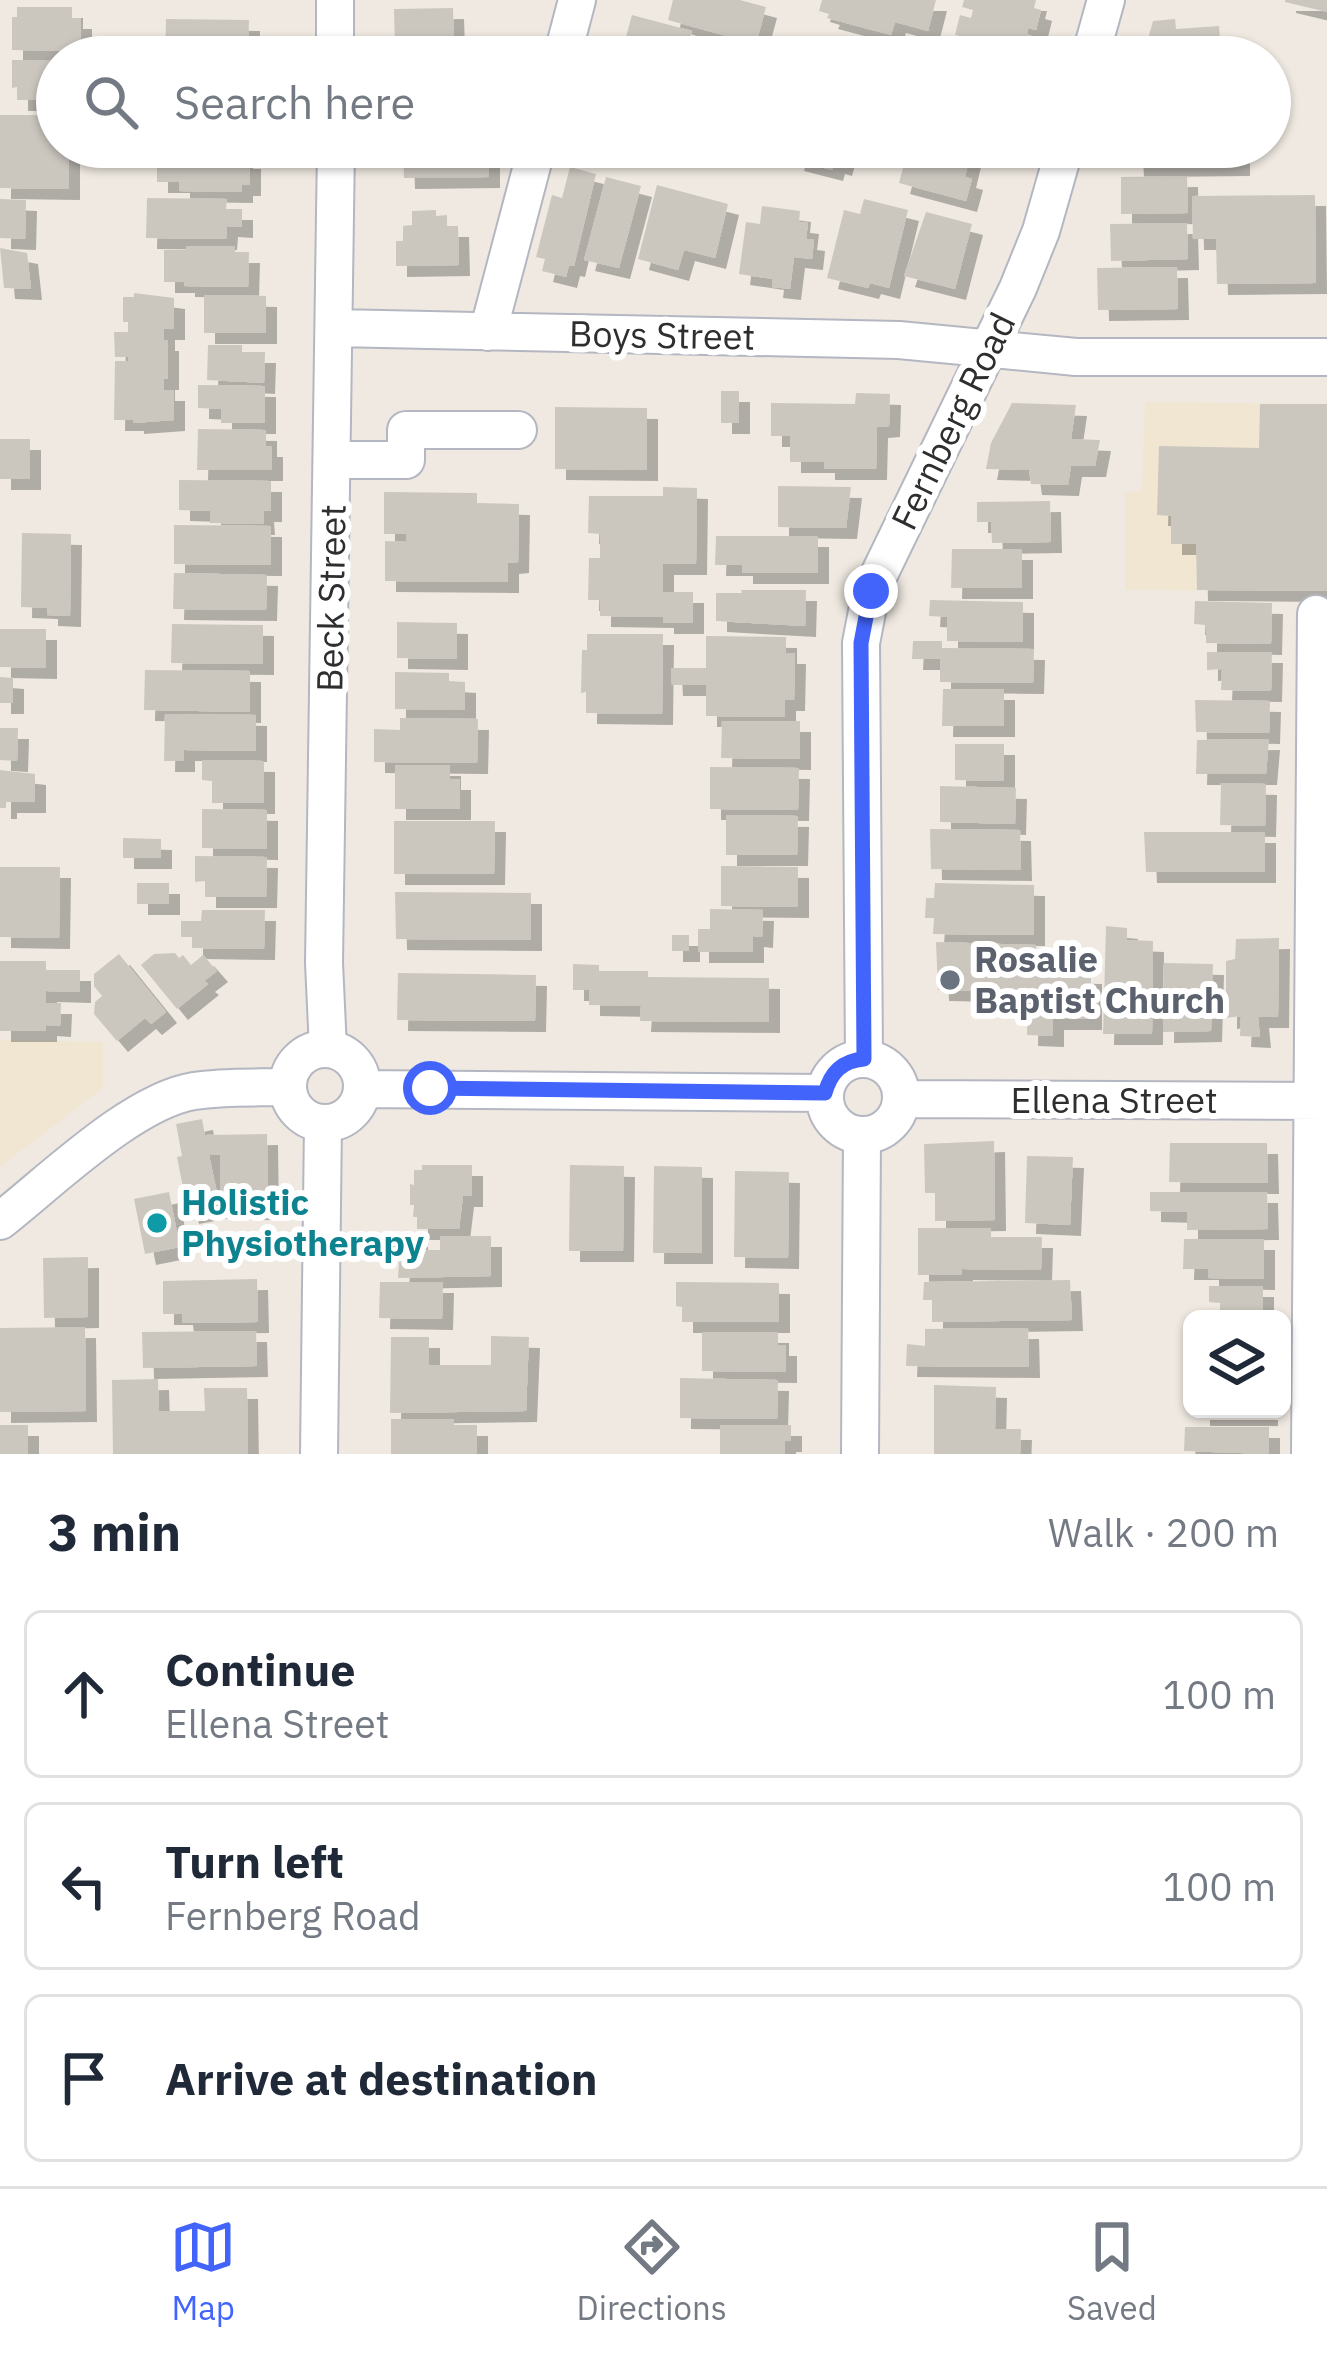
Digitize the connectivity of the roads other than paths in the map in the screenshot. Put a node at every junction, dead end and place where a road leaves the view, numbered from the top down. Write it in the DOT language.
graph roads {
  1 [pos="335,0"];
  2 [pos="577,0"];
  3 [pos="1106,0"];
  4 [pos="335,36"];
  5 [pos="568,36"];
  6 [pos="1096,36"];
  7 [pos="336,168"];
  8 [pos="532,168"];
  9 [pos="1059,168"];
  10 [pos="336,328"];
  11 [pos="488,332"];
  12 [pos="988,349"];
  13 [pos="1327,357"];
  14 [pos="518,430"];
  15 [pos="334,460"];
  16 [pos="1316,614"];
  17 [pos="328,1048"];
  18 [pos="864,1059"];
  19 [pos="288,1087"];
  20 [pos="362,1089"];
  21 [pos="825,1093"];
  22 [pos="901,1099"];
  23 [pos="1320,1101"];
  24 [pos="323,1123"];
  25 [pos="862,1135"];
  26 [pos="0,1221"];
  27 [pos="320,1454"];
  28 [pos="860,1454"];
  29 [pos="1310,1454"];
  1 -- 4 [label="street"];
  2 -- 5 [label="street"];
  3 -- 6 [label="street"];
  7 -- 10 [label="street, Beck Street"];
  8 -- 11 [label="street"];
  9 -- 12 [label="street, Fernberg Road"];
  10 -- 11 [label="street, Boys Street"];
  10 -- 15 [label="street, Beck Street"];
  11 -- 12 [label="street, Boys Street"];
  12 -- 13 [label="street, Boys Street"];
  12 -- 18 [label="street, Fernberg Road"];
  14 -- 15 [label="street"];
  15 -- 17 [label="street, Beck Street"];
  16 -- 23 [label="street"];
  17 -- 19 [label="street"];
  17 -- 20 [label="street"];
  18 -- 21 [label="street"];
  18 -- 22 [label="street"];
  19 -- 24 [label="street"];
  19 -- 26 [label="street"];
  20 -- 21 [label="street"];
  20 -- 24 [label="street"];
  21 -- 25 [label="street"];
  22 -- 23 [label="street, Ellena Street"];
  22 -- 25 [label="street"];
  23 -- 29 [label="street"];
  24 -- 27 [label="street"];
  25 -- 28 [label="street"];
}
